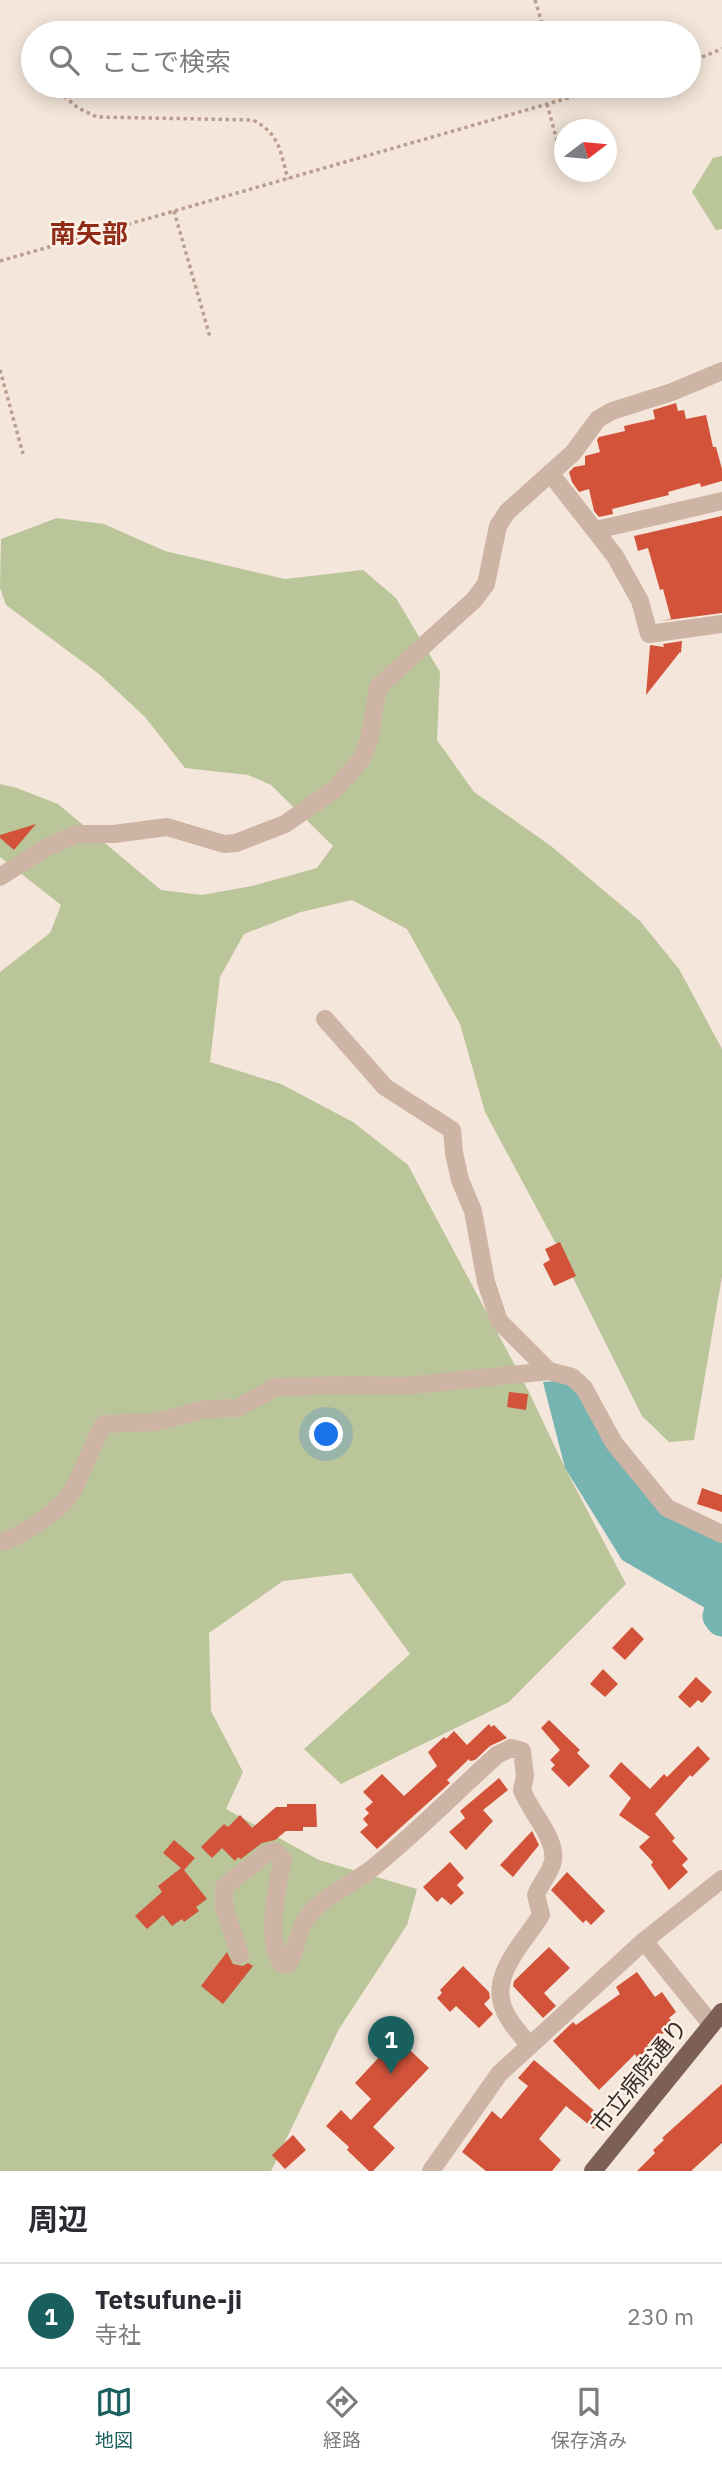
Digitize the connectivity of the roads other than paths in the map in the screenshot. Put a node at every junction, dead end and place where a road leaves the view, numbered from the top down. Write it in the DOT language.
graph roads {
  1 [pos="722,371"];
  2 [pos="550,472"];
  3 [pos="722,501"];
  4 [pos="596,530"];
  5 [pos="722,624"];
  6 [pos="0,877"];
  7 [pos="325,1019"];
  8 [pos="550,1371"];
  9 [pos="722,1534"];
  10 [pos="0,1542"];
  11 [pos="722,1879"];
  12 [pos="644,1941"];
  13 [pos="240,1955"];
  14 [pos="717,2018"];
  15 [pos="530,2046"];
  16 [pos="431,2171"];
  17 [pos="593,2171"];
  1 -- 2 [label="street"];
  2 -- 4 [label="street"];
  2 -- 6 [label="street"];
  3 -- 4 [label="street"];
  4 -- 5 [label="street"];
  7 -- 8 [label="street"];
  8 -- 9 [label="street"];
  8 -- 10 [label="street"];
  11 -- 12 [label="street"];
  12 -- 14 [label="street"];
  12 -- 15 [label="street"];
  13 -- 15 [label="street"];
  14 -- 17 [label="main road, 市立病院通り"];
  15 -- 16 [label="street"];
}
